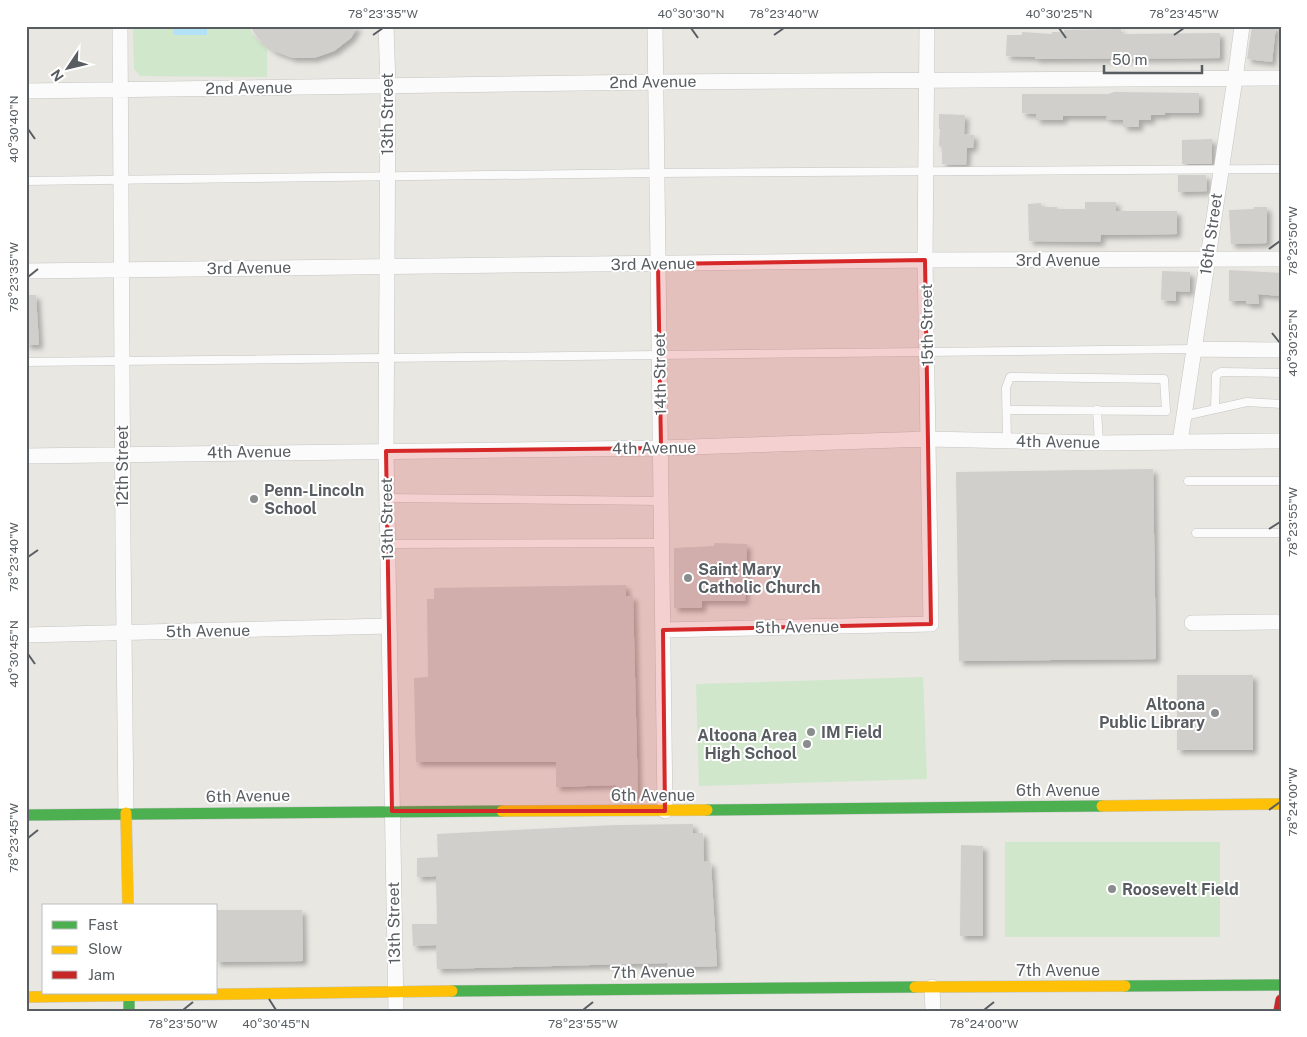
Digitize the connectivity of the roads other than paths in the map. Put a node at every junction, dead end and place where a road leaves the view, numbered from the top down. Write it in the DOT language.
graph roads {
  1 [pos="120,26"];
  2 [pos="386,26"];
  3 [pos="656,26"];
  4 [pos="927,26"];
  5 [pos="1242,26"];
  6 [pos="1281,78"];
  7 [pos="1235,79"];
  8 [pos="928,80"];
  9 [pos="656,82"];
  10 [pos="388,86"];
  11 [pos="121,89"];
  12 [pos="26,91"];
  13 [pos="1220,169"];
  14 [pos="1281,169"];
  15 [pos="926,172"];
  16 [pos="657,173"];
  17 [pos="388,176"];
  18 [pos="121,178"];
  19 [pos="26,180"];
  20 [pos="1281,259"];
  21 [pos="926,260"];
  22 [pos="1208,260"];
  23 [pos="658,264"];
  24 [pos="388,267"];
  25 [pos="121,269"];
  26 [pos="26,271"];
  27 [pos="1194,349"];
  28 [pos="1281,350"];
  29 [pos="927,353"];
  30 [pos="660,355"];
  31 [pos="387,359"];
  32 [pos="26,362"];
  33 [pos="122,362"];
  34 [pos="1281,373"];
  35 [pos="1281,404"];
  36 [pos="1215,409"];
  37 [pos="1008,410"];
  38 [pos="1097,410"];
  39 [pos="1184,416"];
  40 [pos="928,440"];
  41 [pos="1007,441"];
  42 [pos="1281,441"];
  43 [pos="1180,442"];
  44 [pos="1099,444"];
  45 [pos="661,448"];
  46 [pos="386,451"];
  47 [pos="122,454"];
  48 [pos="26,456"];
  49 [pos="1188,481"];
  50 [pos="1281,481"];
  51 [pos="387,498"];
  52 [pos="661,501"];
  53 [pos="1196,533"];
  54 [pos="1281,533"];
  55 [pos="662,543"];
  56 [pos="388,544"];
  57 [pos="1281,622"];
  58 [pos="1192,623"];
  59 [pos="930,624"];
  60 [pos="389,626"];
  61 [pos="663,630"];
  62 [pos="124,633"];
  63 [pos="26,635"];
  64 [pos="1281,804"];
  65 [pos="392,811"];
  66 [pos="665,811"];
  67 [pos="126,813"];
  68 [pos="26,815"];
  69 [pos="128,904"];
  70 [pos="1281,985"];
  71 [pos="932,987"];
  72 [pos="396,992"];
  73 [pos="129,995"];
  74 [pos="26,996"];
  75 [pos="1281,1000"];
  76 [pos="129,1011"];
  77 [pos="396,1011"];
  78 [pos="933,1011"];
  79 [pos="1279,1011"];
  1 -- 11 [label="street, 12th Street"];
  2 -- 10 [label="street, 13th Street"];
  3 -- 9 [label="street, 14th Street"];
  4 -- 8 [label="street, 15th Street"];
  5 -- 7 [label="street, 16th Street"];
  6 -- 7 [label="street, 2nd Avenue"];
  7 -- 8 [label="street, 2nd Avenue"];
  7 -- 13 [label="street, 16th Street"];
  8 -- 9 [label="street, 2nd Avenue"];
  8 -- 15 [label="street, 15th Street"];
  9 -- 10 [label="street, 2nd Avenue"];
  9 -- 16 [label="street, 14th Street"];
  10 -- 11 [label="street, 2nd Avenue"];
  10 -- 17 [label="street, 13th Street"];
  11 -- 12 [label="street, 2nd Avenue"];
  11 -- 18 [label="street, 12th Street"];
  13 -- 14 [label="lane"];
  13 -- 15 [label="lane"];
  13 -- 22 [label="street, 16th Street"];
  15 -- 16 [label="lane"];
  15 -- 21 [label="street, 15th Street"];
  16 -- 17 [label="lane"];
  16 -- 23 [label="street, 14th Street"];
  17 -- 18 [label="lane"];
  17 -- 24 [label="street, 13th Street"];
  18 -- 19 [label="lane"];
  18 -- 25 [label="street, 12th Street"];
  20 -- 22 [label="street, 3rd Avenue"];
  21 -- 22 [label="street, 3rd Avenue"];
  21 -- 23 [label="street, 3rd Avenue"];
  21 -- 29 [label="street, 15th Street"];
  22 -- 27 [label="street, 16th Street"];
  23 -- 24 [label="street, 3rd Avenue"];
  23 -- 30 [label="street, 14th Street"];
  24 -- 25 [label="street, 3rd Avenue"];
  24 -- 31 [label="street, 13th Street"];
  25 -- 26 [label="street, 3rd Avenue"];
  25 -- 33 [label="street, 12th Street"];
  27 -- 28 [label="street"];
  27 -- 29 [label="lane"];
  27 -- 39 [label="street, 16th Street"];
  29 -- 30 [label="lane"];
  29 -- 40 [label="street, 15th Street"];
  30 -- 31 [label="lane"];
  30 -- 45 [label="street, 14th Street"];
  31 -- 33 [label="lane"];
  31 -- 46 [label="street, 13th Street"];
  32 -- 33 [label="lane"];
  33 -- 47 [label="street, 12th Street"];
  34 -- 36 [label="lane"];
  35 -- 36 [label="lane"];
  36 -- 39 [label="lane"];
  37 -- 38 [label="lane"];
  37 -- 38 [label="lane"];
  37 -- 41 [label="lane"];
  38 -- 44 [label="lane"];
  39 -- 43 [label="street, 16th Street"];
  40 -- 41 [label="street, 4th Avenue"];
  40 -- 45 [label="street, 4th Avenue"];
  40 -- 59 [label="street, 15th Street"];
  41 -- 44 [label="street, 4th Avenue"];
  42 -- 43 [label="street, 4th Avenue"];
  43 -- 44 [label="street, 4th Avenue"];
  45 -- 46 [label="street, 4th Avenue"];
  45 -- 52 [label="street, 14th Street"];
  46 -- 47 [label="street, 4th Avenue"];
  46 -- 51 [label="street, 13th Street"];
  47 -- 48 [label="street, 4th Avenue"];
  47 -- 62 [label="street, 12th Street"];
  49 -- 50 [label="lane"];
  51 -- 52 [label="lane"];
  51 -- 56 [label="street, 13th Street"];
  52 -- 55 [label="street, 14th Street"];
  53 -- 54 [label="lane"];
  55 -- 56 [label="lane"];
  55 -- 61 [label="street, 14th Street"];
  56 -- 60 [label="street, 13th Street"];
  57 -- 58 [label="street"];
  59 -- 61 [label="street, 5th Avenue"];
  60 -- 62 [label="street, 5th Avenue"];
  60 -- 65 [label="street, 13th Street"];
  61 -- 66 [label="street, 14th Street"];
  62 -- 63 [label="street, 5th Avenue"];
  62 -- 67 [label="street, 12th Street"];
  64 -- 66 [label="main road, 6th Avenue"];
  65 -- 66 [label="main road, 6th Avenue"];
  65 -- 67 [label="main road, 6th Avenue"];
  65 -- 72 [label="street, 13th Street"];
  67 -- 68 [label="main road, 6th Avenue"];
  67 -- 69 [label="main road, 12th Street"];
  70 -- 71 [label="main road, 7th Avenue"];
  71 -- 72 [label="main road, 7th Avenue"];
  71 -- 78 [label="street"];
  72 -- 73 [label="main road, 7th Avenue"];
  72 -- 77 [label="street, 13th Street"];
  73 -- 74 [label="main road, 7th Avenue"];
  73 -- 76 [label="main road"];
  75 -- 79 [label="main road"];
}
